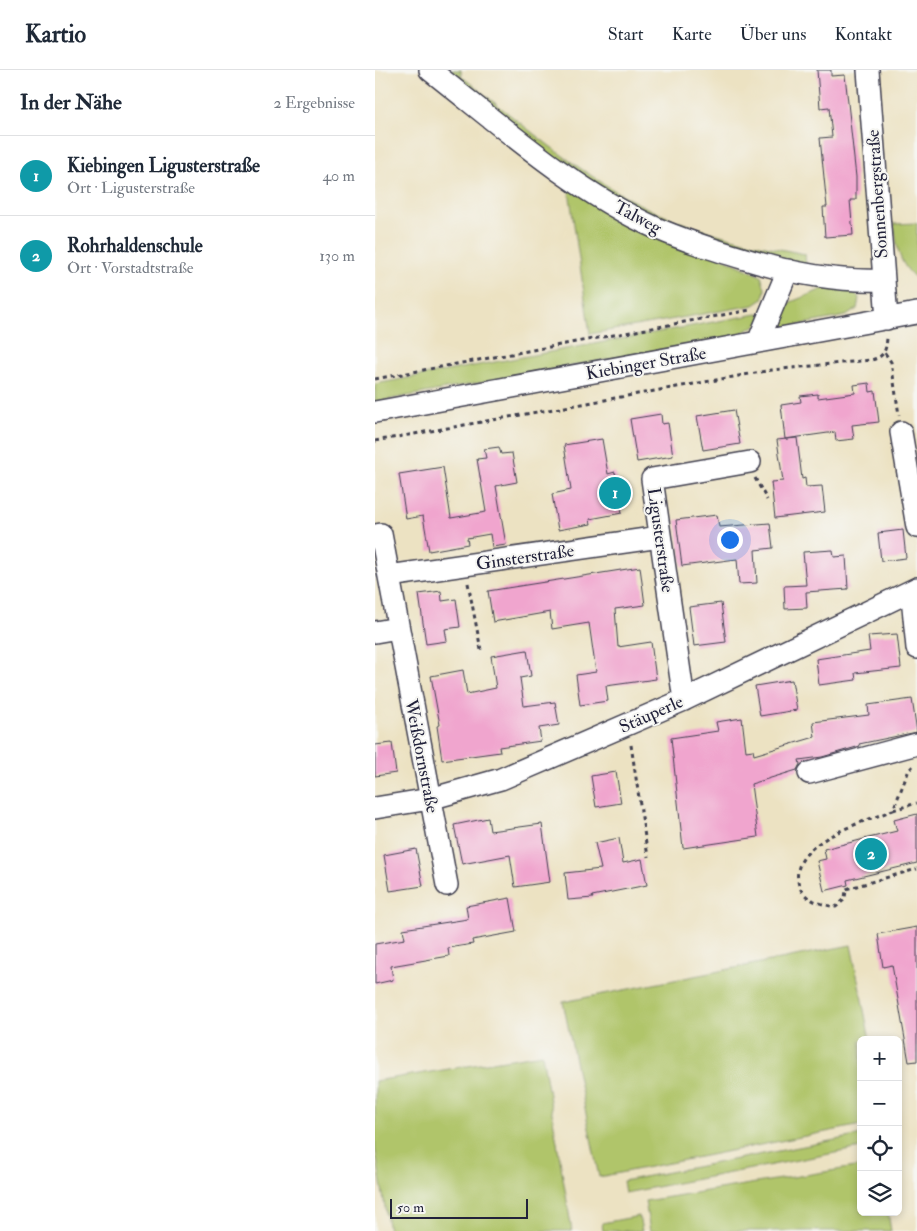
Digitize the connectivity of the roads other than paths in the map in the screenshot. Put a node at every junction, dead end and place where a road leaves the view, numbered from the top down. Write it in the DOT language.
graph roads {
  1 [pos="430,70"];
  2 [pos="868,70"];
  3 [pos="788,270"];
  4 [pos="883,280"];
  5 [pos="917,313"];
  6 [pos="887,319"];
  7 [pos="758,342"];
  8 [pos="375,412"];
  9 [pos="901,432"];
  10 [pos="750,462"];
  11 [pos="917,527"];
  12 [pos="375,535"];
  13 [pos="661,537"];
  14 [pos="389,576"];
  15 [pos="915,598"];
  16 [pos="397,628"];
  17 [pos="375,632"];
  18 [pos="917,648"];
  19 [pos="685,700"];
  20 [pos="917,744"];
  21 [pos="809,773"];
  22 [pos="430,799"];
  23 [pos="375,808"];
  24 [pos="447,884"];
  1 -- 3 [label="street, Talweg"];
  2 -- 4 [label="street, Sonnenbergstraße"];
  3 -- 4 [label="street, Talweg"];
  3 -- 7 [label="street"];
  4 -- 6 [label="street, Sonnenbergstraße"];
  5 -- 6 [label="street, Kiebinger Straße"];
  6 -- 7 [label="street, Kiebinger Straße"];
  7 -- 8 [label="street, Kiebinger Straße"];
  9 -- 11 [label="street"];
  10 -- 13 [label="street, Ligusterstraße"];
  12 -- 14 [label="street, Weißdornstraße"];
  13 -- 14 [label="street, Ginsterstraße"];
  13 -- 19 [label="street, Ligusterstraße"];
  14 -- 16 [label="street, Weißdornstraße"];
  15 -- 18 [label="street"];
  15 -- 19 [label="street, Stäuperle"];
  16 -- 17 [label="street"];
  16 -- 22 [label="street, Weißdornstraße"];
  19 -- 22 [label="street, Stäuperle"];
  20 -- 21 [label="street"];
  22 -- 23 [label="street, Stäuperle"];
  22 -- 24 [label="street, Weißdornstraße"];
}
